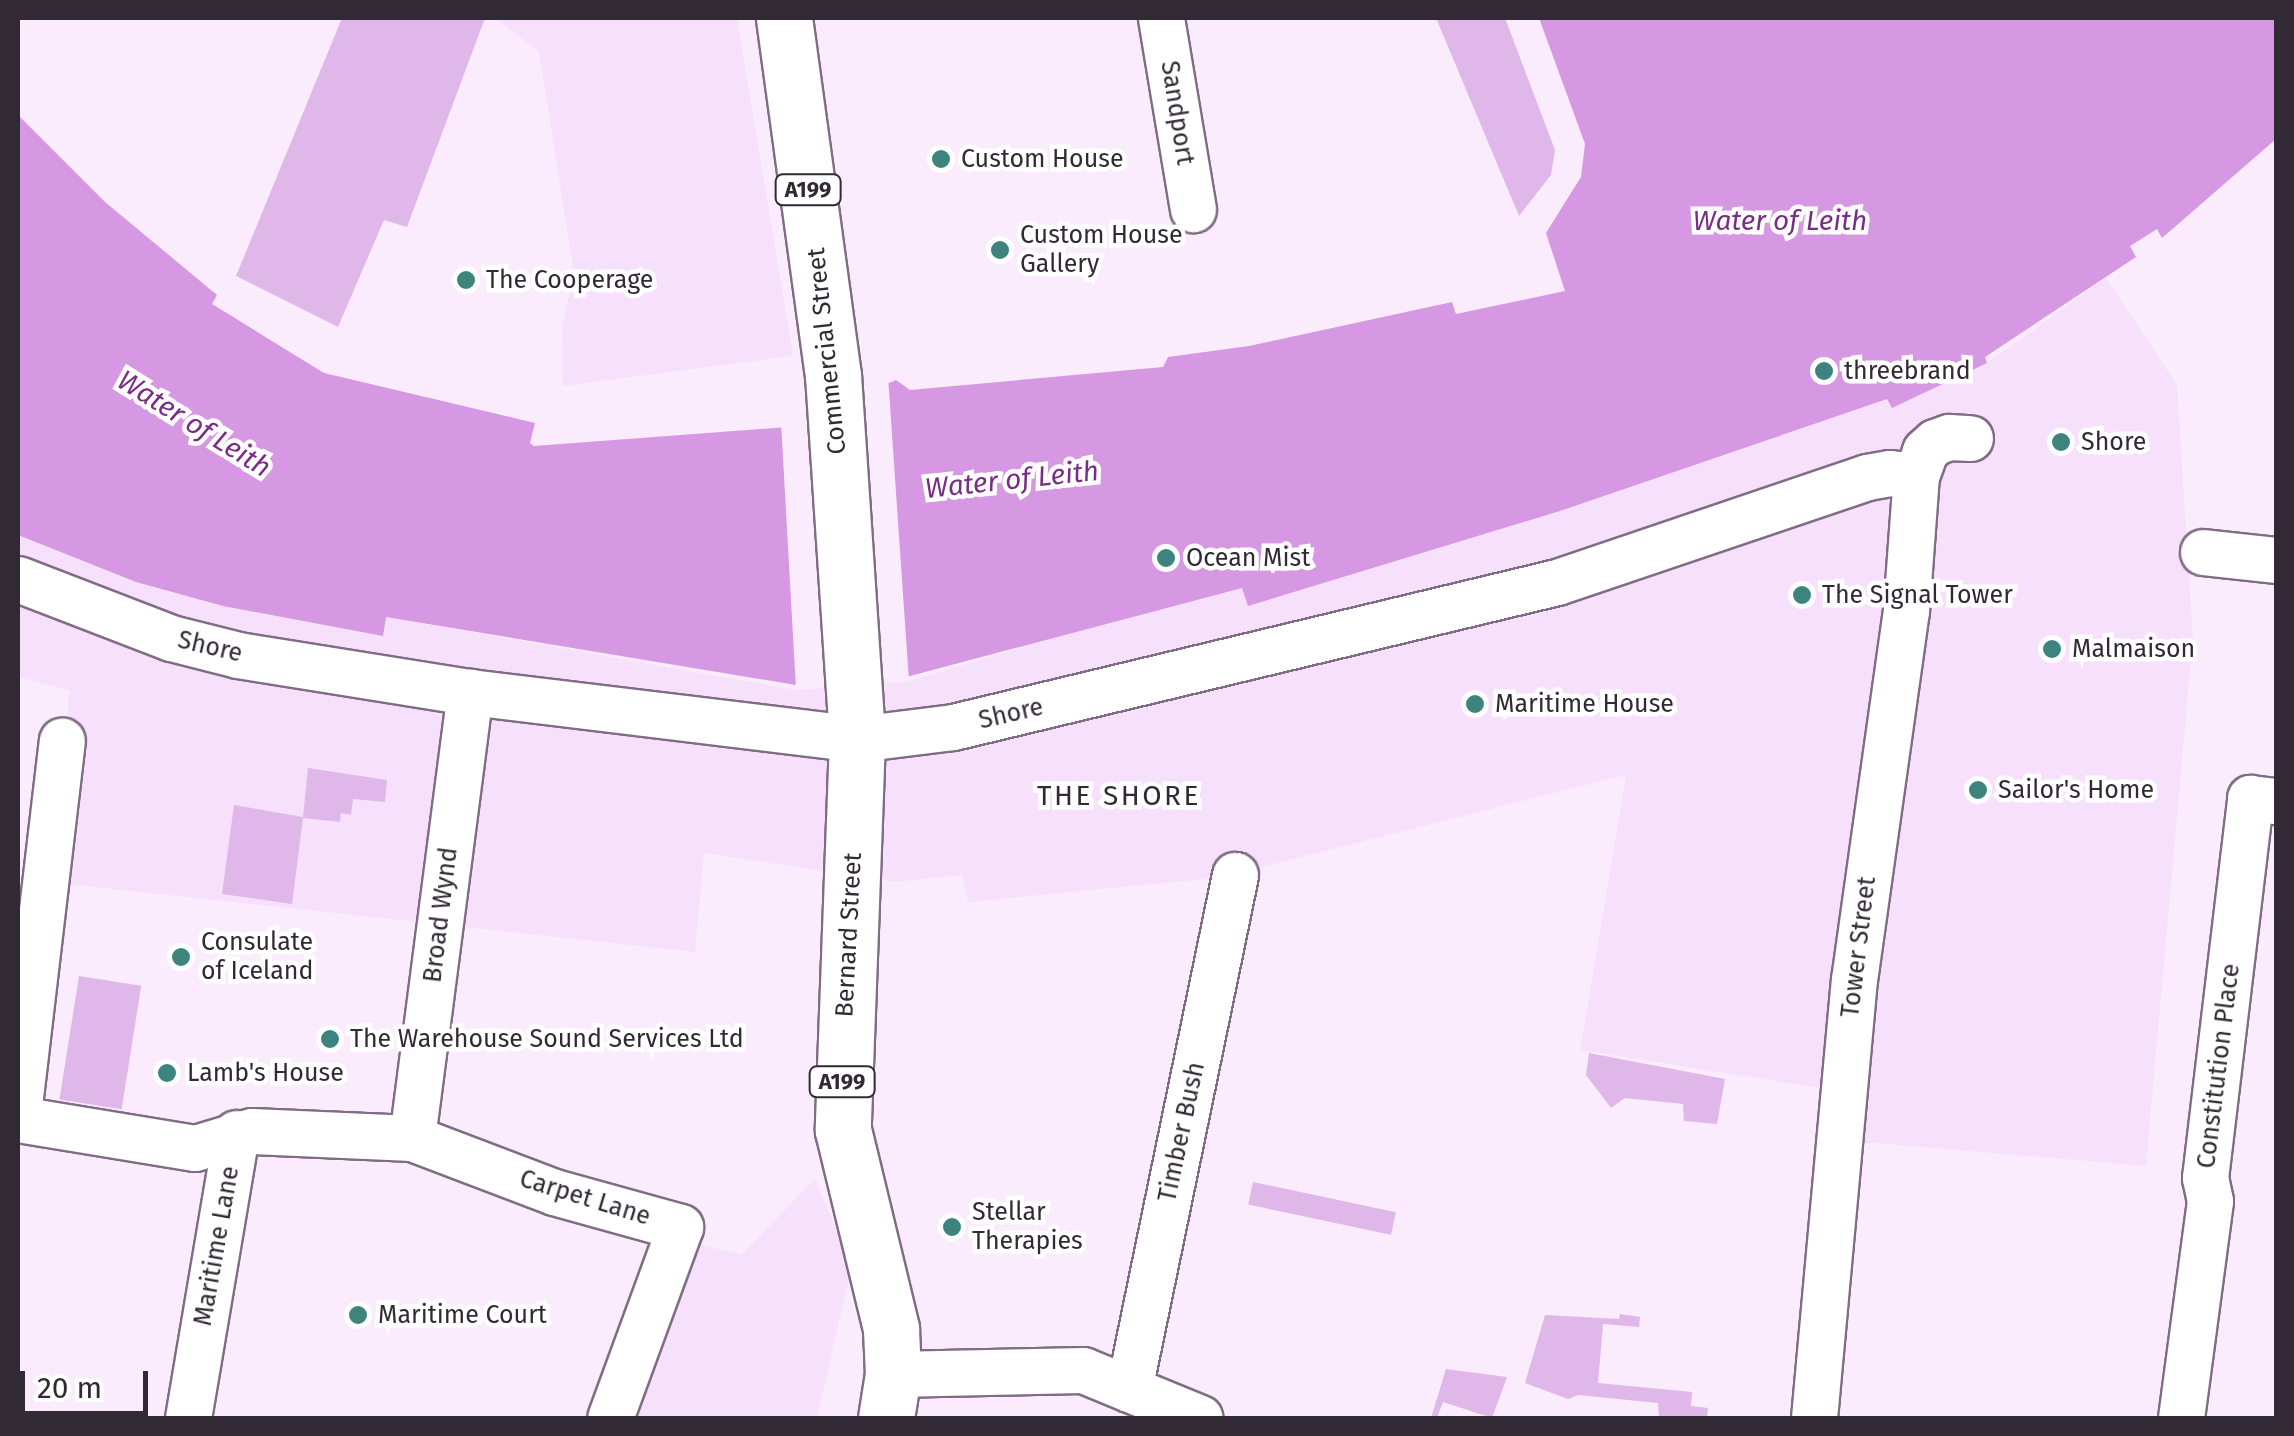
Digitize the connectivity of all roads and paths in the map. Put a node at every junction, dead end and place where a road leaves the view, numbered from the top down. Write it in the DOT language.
graph roads {
  1 [pos="784,18"];
  2 [pos="1161,18"];
  3 [pos="1193,209"];
  4 [pos="1970,438"];
  5 [pos="1916,476"];
  6 [pos="2203,552"];
  7 [pos="2276,560"];
  8 [pos="18,579"];
  9 [pos="855,685"];
  10 [pos="470,692"];
  11 [pos="858,739"];
  12 [pos="62,741"];
  13 [pos="2276,801"];
  14 [pos="1235,875"];
  15 [pos="2258,906"];
  16 [pos="18,1116"];
  17 [pos="236,1133"];
  18 [pos="412,1138"];
  19 [pos="1130,1390"];
  20 [pos="889,1396"];
  21 [pos="188,1418"];
  22 [pos="610,1418"];
  23 [pos="1200,1418"];
  24 [pos="1814,1418"];
  25 [pos="2181,1418"];
  1 -- 9 [label="main road, Commercial Street / A199"];
  2 -- 3 [label="street, Sandport"];
  4 -- 5 [label="street"];
  5 -- 11 [label="street, Shore"];
  5 -- 24 [label="street, Tower Street"];
  6 -- 7 [label="street"];
  8 -- 10 [label="street, Shore"];
  9 -- 11 [label="main road, Bernard Street / A199"];
  10 -- 11 [label="street, Shore"];
  10 -- 18 [label="street, Broad Wynd"];
  11 -- 20 [label="main road, Bernard Street / A199"];
  12 -- 16 [label="street"];
  13 -- 15 [label="street, Constitution Place"];
  14 -- 19 [label="street, Timber Bush"];
  15 -- 25 [label="street, Constitution Place"];
  16 -- 17 [label="street"];
  17 -- 18 [label="street"];
  17 -- 21 [label="street, Maritime Lane"];
  18 -- 22 [label="street, Carpet Lane"];
  19 -- 20 [label="street"];
  19 -- 23 [label="street"];
}
